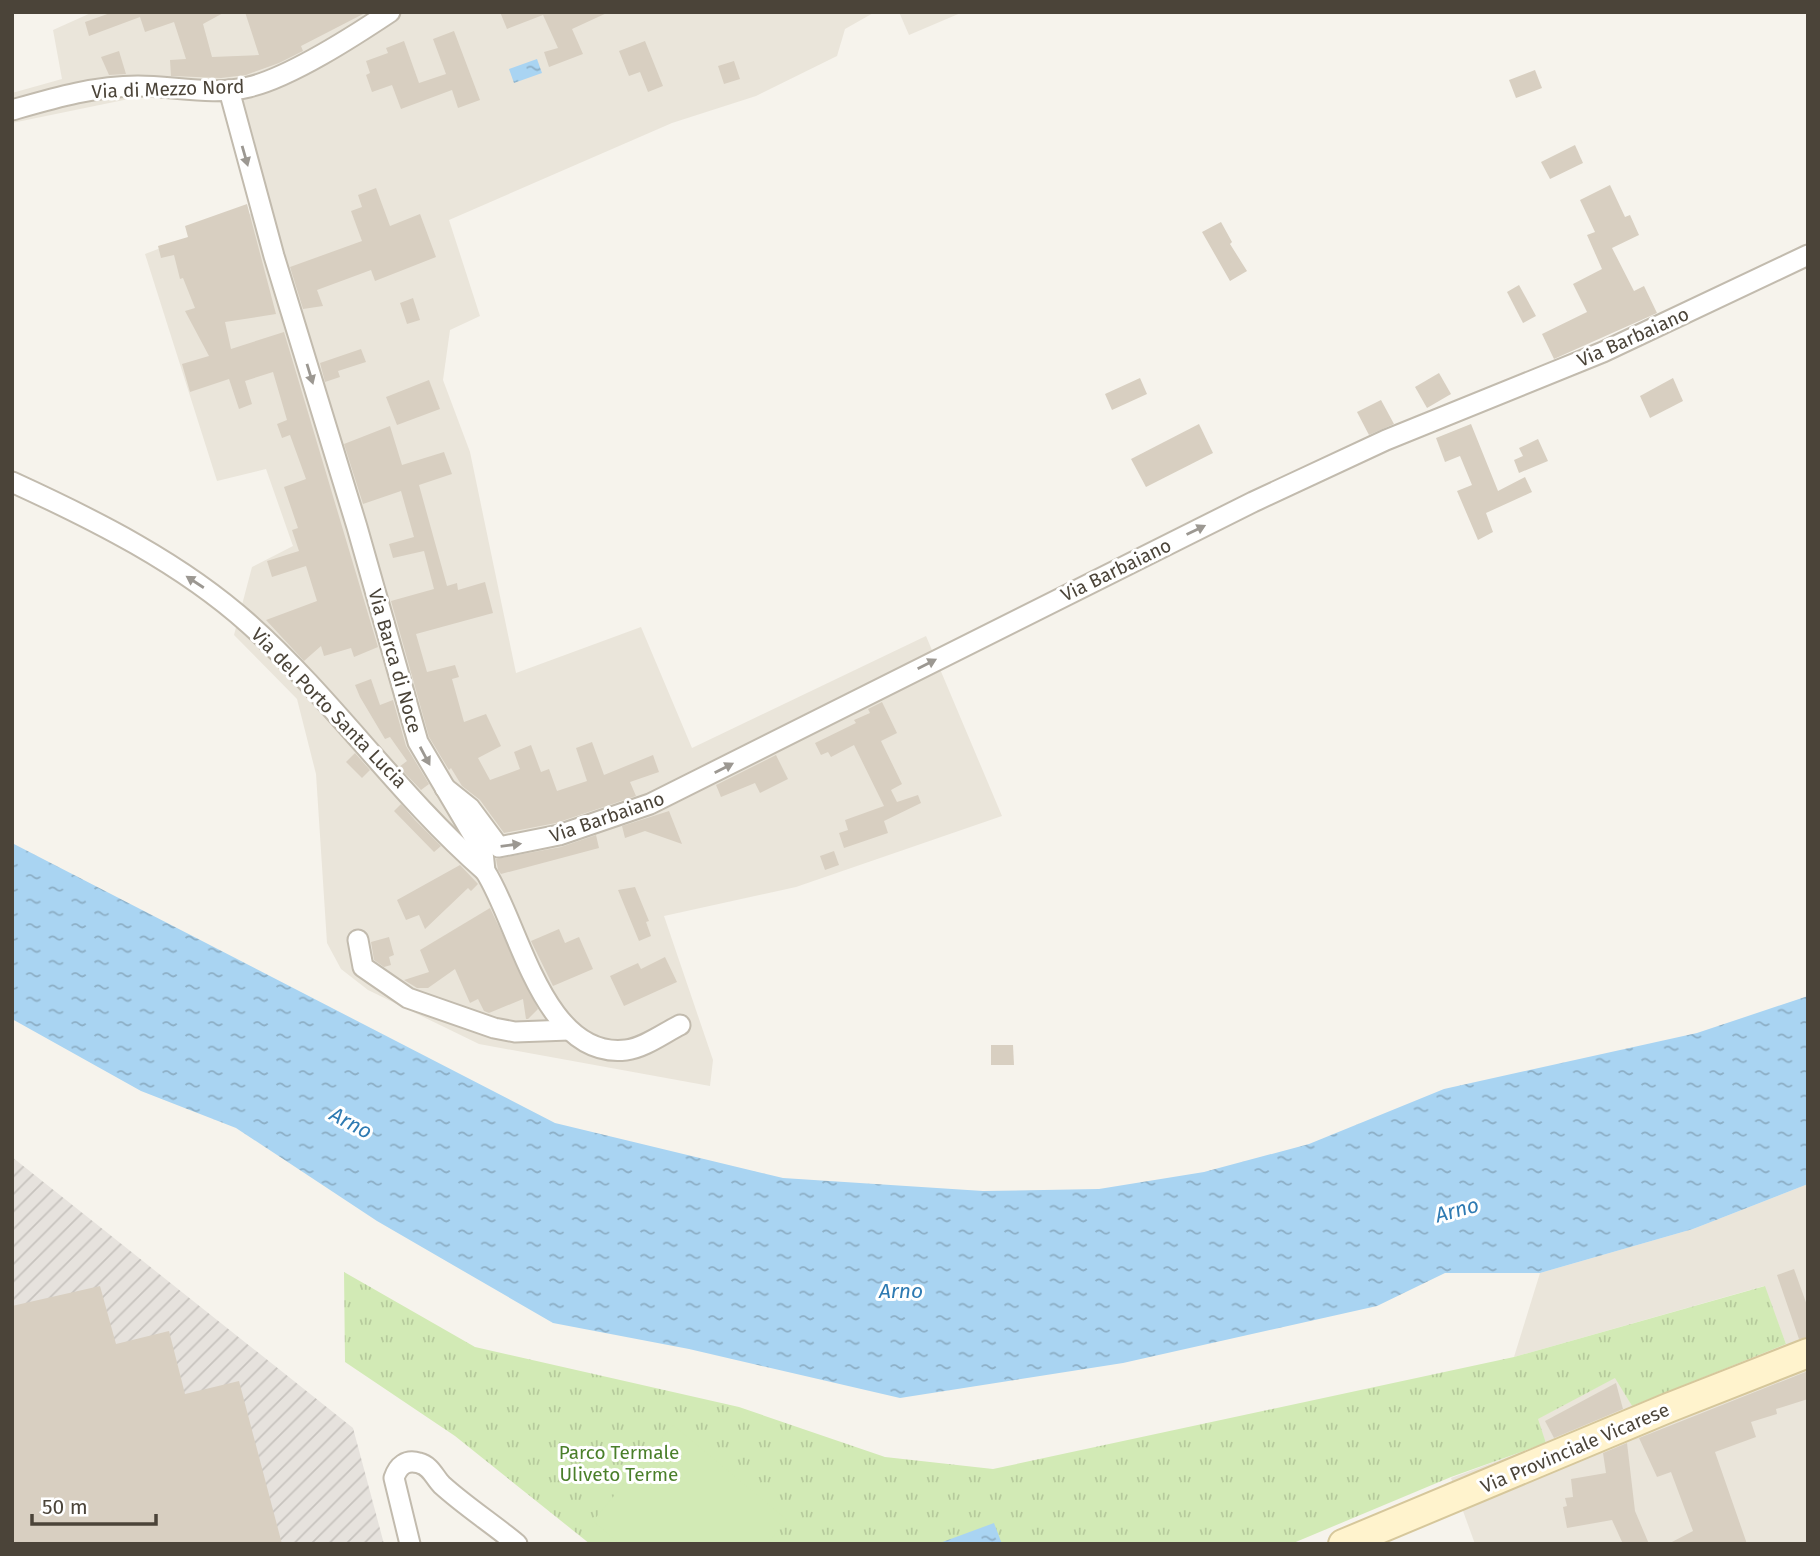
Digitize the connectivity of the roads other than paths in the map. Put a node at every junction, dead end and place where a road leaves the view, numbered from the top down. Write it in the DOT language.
graph roads {
  1 [pos="390,12"];
  2 [pos="229,90"];
  3 [pos="12,110"];
  4 [pos="1808,256"];
  5 [pos="12,482"];
  6 [pos="445,788"];
  7 [pos="485,871"];
  8 [pos="358,940"];
  9 [pos="680,1025"];
  10 [pos="569,1030"];
  11 [pos="1808,1353"];
  12 [pos="410,1544"];
  13 [pos="517,1544"];
  14 [pos="1343,1544"];
  1 -- 2 [label="street, Via di Mezzo Nord"];
  2 -- 3 [label="street, Via di Mezzo Nord"];
  2 -- 6 [label="street, Via Barca di Noce, one-way"];
  6 -- 4 [label="street, Via Barbaiano, one-way"];
  7 -- 5 [label="street, Via del Porto Santa Lucia, one-way"];
  6 -- 7 [label="street, Via Barca di Noce"];
  7 -- 10 [label="street, Via Barca di Noce"];
  8 -- 10 [label="street"];
  9 -- 10 [label="street"];
  11 -- 14 [label="main road, Via Provinciale Vicarese"];
  12 -- 13 [label="street"];
}
